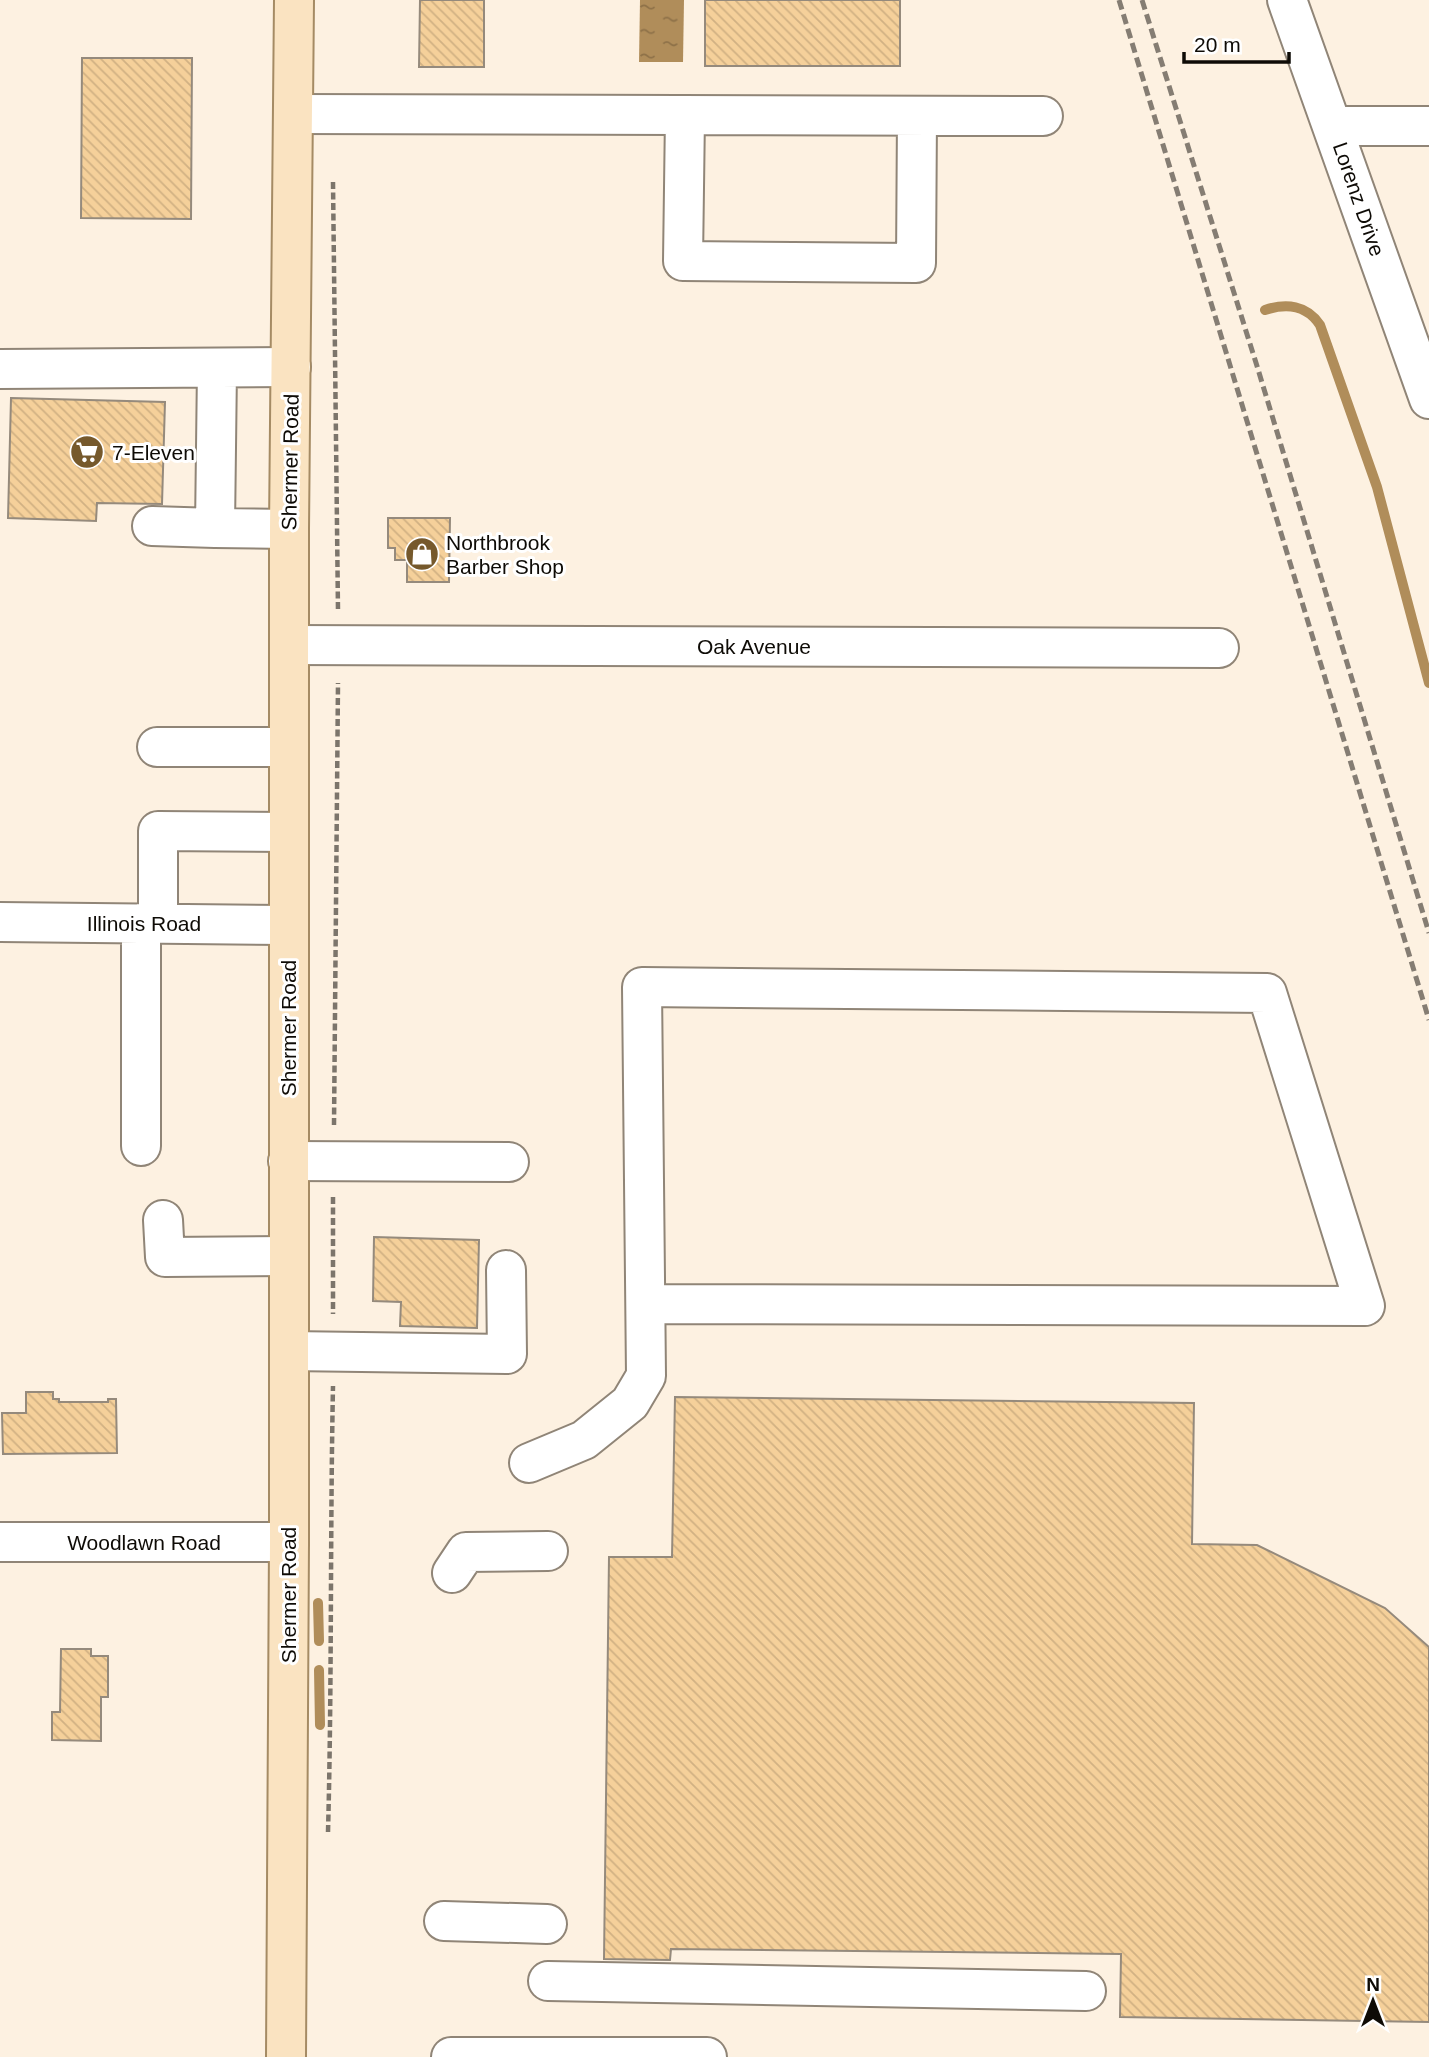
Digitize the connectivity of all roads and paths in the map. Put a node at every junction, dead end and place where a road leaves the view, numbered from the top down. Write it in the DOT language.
graph roads {
  1 [pos="294,0"];
  2 [pos="1287,0"];
  3 [pos="293,114"];
  4 [pos="685,115"];
  5 [pos="917,116"];
  6 [pos="1043,116"];
  7 [pos="1333,126"];
  8 [pos="1429,126"];
  9 [pos="332,170"];
  10 [pos="291,367"];
  11 [pos="217,368"];
  12 [pos="0,369"];
  13 [pos="1429,399"];
  14 [pos="152,526"];
  15 [pos="215,528"];
  16 [pos="289,529"];
  17 [pos="289,645"];
  18 [pos="339,645"];
  19 [pos="1219,648"];
  20 [pos="157,747"];
  21 [pos="289,747"];
  22 [pos="288,832"];
  23 [pos="0,922"];
  24 [pos="149,923"];
  25 [pos="288,925"];
  26 [pos="141,1146"];
  27 [pos="288,1161"];
  28 [pos="333,1161"];
  29 [pos="509,1162"];
  30 [pos="163,1220"];
  31 [pos="289,1255"];
  32 [pos="506,1270"];
  33 [pos="647,1304"];
  34 [pos="289,1351"];
  35 [pos="333,1351"];
  36 [pos="529,1463"];
  37 [pos="0,1542"];
  38 [pos="289,1542"];
  39 [pos="548,1551"];
  40 [pos="452,1573"];
  41 [pos="327,1845"];
  42 [pos="444,1921"];
  43 [pos="547,1924"];
  44 [pos="548,1981"];
  45 [pos="1086,1991"];
  46 [pos="286,2057"];
  47 [pos="451,2057"];
  48 [pos="707,2057"];
  1 -- 3 [label="main road, Shermer Road"];
  2 -- 7 [label="street, Lorenz Drive"];
  3 -- 4 [label="street"];
  3 -- 10 [label="main road, Shermer Road"];
  4 -- 5 [label="street"];
  4 -- 5 [label="street"];
  5 -- 6 [label="street"];
  7 -- 8 [label="street"];
  7 -- 13 [label="street, Lorenz Drive"];
  9 -- 18 [label="path"];
  10 -- 11 [label="street"];
  10 -- 16 [label="main road, Shermer Road"];
  11 -- 12 [label="street"];
  11 -- 15 [label="street"];
  14 -- 15 [label="street"];
  15 -- 16 [label="street"];
  16 -- 17 [label="main road, Shermer Road"];
  17 -- 18 [label="street, Oak Avenue"];
  17 -- 21 [label="main road, Shermer Road"];
  18 -- 19 [label="street, Oak Avenue"];
  18 -- 28 [label="path"];
  20 -- 21 [label="street"];
  21 -- 22 [label="main road, Shermer Road"];
  22 -- 24 [label="street"];
  22 -- 25 [label="main road, Shermer Road"];
  23 -- 24 [label="street, Illinois Road"];
  24 -- 25 [label="street, Illinois Road"];
  24 -- 26 [label="street"];
  25 -- 27 [label="main road, Shermer Road"];
  27 -- 28 [label="street"];
  27 -- 31 [label="main road, Shermer Road"];
  28 -- 29 [label="street"];
  28 -- 35 [label="path"];
  30 -- 31 [label="street"];
  31 -- 34 [label="main road, Shermer Road"];
  32 -- 35 [label="street"];
  33 -- 33 [label="street"];
  33 -- 36 [label="street"];
  34 -- 35 [label="street"];
  34 -- 38 [label="main road, Shermer Road"];
  35 -- 41 [label="path"];
  37 -- 38 [label="street, Woodlawn Road"];
  38 -- 46 [label="main road, Shermer Road"];
  39 -- 40 [label="street"];
  42 -- 43 [label="street"];
  44 -- 45 [label="street"];
  47 -- 48 [label="street"];
}
